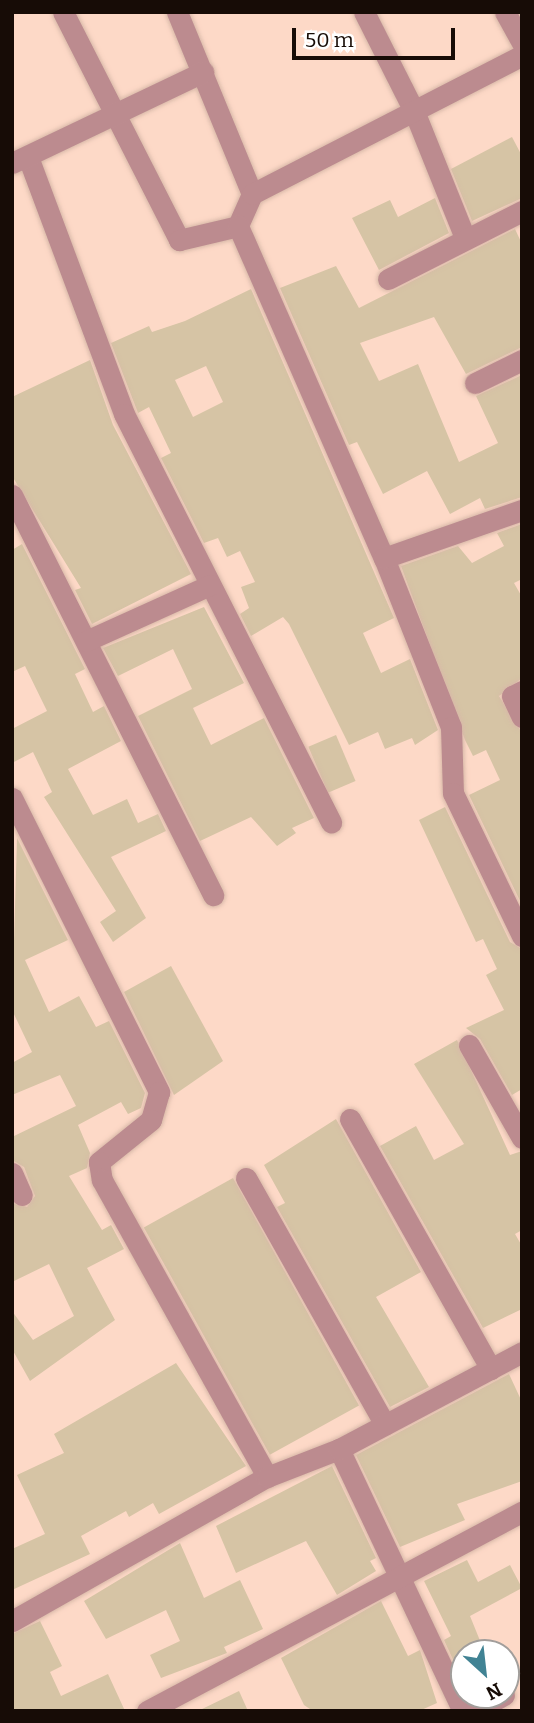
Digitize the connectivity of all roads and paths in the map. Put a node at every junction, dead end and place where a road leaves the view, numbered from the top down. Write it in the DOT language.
graph roads {
  1 [pos="63,12"];
  2 [pos="177,12"];
  3 [pos="364,12"];
  4 [pos="505,12"];
  5 [pos="522,43"];
  6 [pos="522,55"];
  7 [pos="203,72"];
  8 [pos="414,111"];
  9 [pos="119,113"];
  10 [pos="20,160"];
  11 [pos="251,194"];
  12 [pos="522,211"];
  13 [pos="238,226"];
  14 [pos="464,238"];
  15 [pos="388,279"];
  16 [pos="522,360"];
  17 [pos="475,383"];
  18 [pos="12,495"];
  19 [pos="522,510"];
  20 [pos="384,558"];
  21 [pos="210,585"];
  22 [pos="86,641"];
  23 [pos="522,691"];
  24 [pos="522,717"];
  25 [pos="12,797"];
  26 [pos="331,821"];
  27 [pos="213,895"];
  28 [pos="522,936"];
  29 [pos="470,1045"];
  30 [pos="350,1119"];
  31 [pos="522,1138"];
  32 [pos="12,1173"];
  33 [pos="246,1178"];
  34 [pos="22,1195"];
  35 [pos="522,1352"];
  36 [pos="491,1369"];
  37 [pos="385,1424"];
  38 [pos="339,1450"];
  39 [pos="267,1477"];
  40 [pos="522,1512"];
  41 [pos="396,1579"];
  42 [pos="12,1621"];
  43 [pos="146,1711"];
  44 [pos="463,1711"];
  1 -- 9 [label="street"];
  2 -- 7 [label="street"];
  3 -- 8 [label="street"];
  4 -- 5 [label="street"];
  6 -- 8 [label="street"];
  7 -- 9 [label="street"];
  7 -- 11 [label="street"];
  8 -- 11 [label="street"];
  8 -- 14 [label="street"];
  9 -- 10 [label="street"];
  9 -- 13 [label="street"];
  10 -- 21 [label="street"];
  11 -- 13 [label="street"];
  12 -- 14 [label="street"];
  13 -- 20 [label="street"];
  14 -- 15 [label="street"];
  16 -- 17 [label="street"];
  18 -- 22 [label="street"];
  19 -- 20 [label="street"];
  20 -- 28 [label="street"];
  21 -- 22 [label="street"];
  21 -- 26 [label="street"];
  22 -- 27 [label="street"];
  23 -- 24 [label="street"];
  25 -- 39 [label="street"];
  29 -- 31 [label="street"];
  30 -- 36 [label="street"];
  32 -- 34 [label="street"];
  33 -- 37 [label="street"];
  35 -- 36 [label="street"];
  36 -- 37 [label="street"];
  37 -- 38 [label="street"];
  38 -- 39 [label="street"];
  38 -- 41 [label="street"];
  39 -- 42 [label="street"];
  40 -- 41 [label="street"];
  41 -- 43 [label="street"];
  41 -- 44 [label="street"];
}
